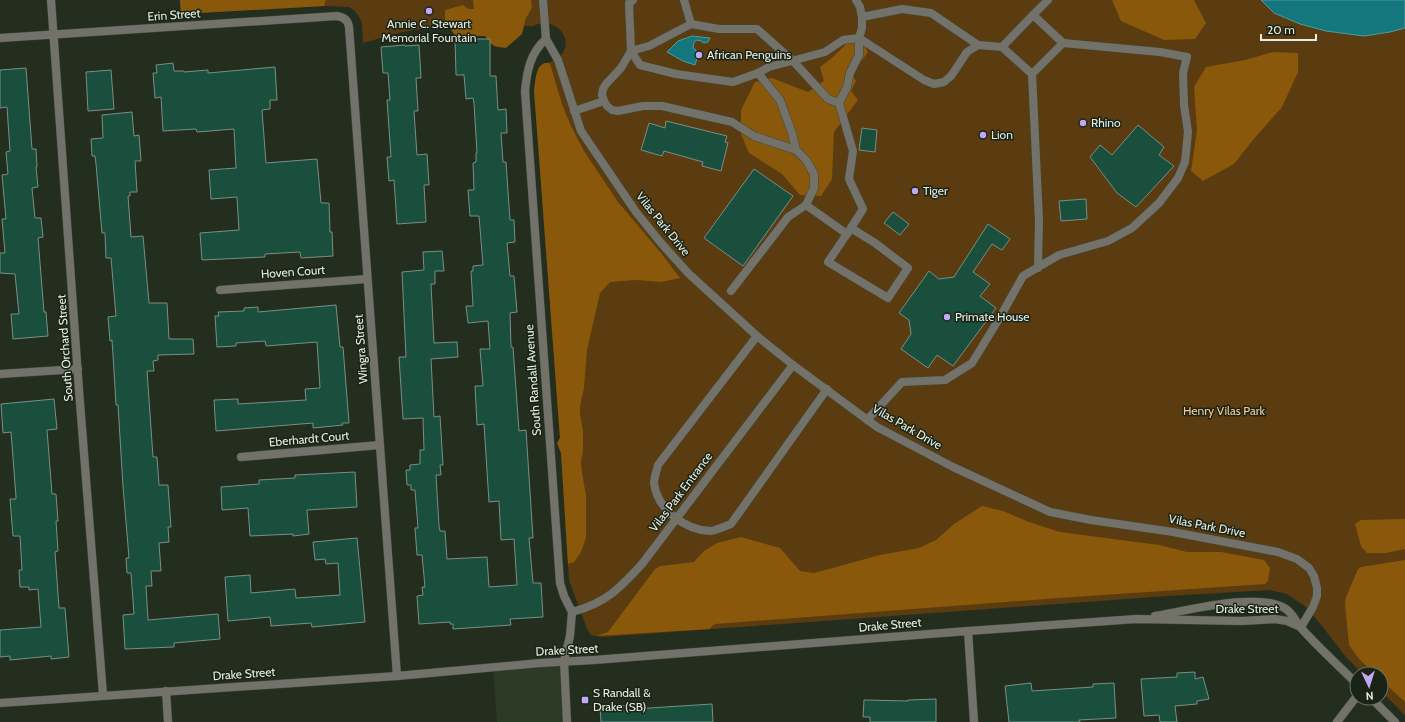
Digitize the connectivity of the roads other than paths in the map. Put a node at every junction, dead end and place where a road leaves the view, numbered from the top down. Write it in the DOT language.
graph roads {
  1 [pos="50,0"];
  2 [pos="543,0"];
  3 [pos="633,0"];
  4 [pos="684,0"];
  5 [pos="856,0"];
  6 [pos="1048,0"];
  7 [pos="1033,15"];
  8 [pos="862,17"];
  9 [pos="347,21"];
  10 [pos="691,24"];
  11 [pos="53,35"];
  12 [pos="0,38"];
  13 [pos="859,38"];
  14 [pos="546,39"];
  15 [pos="1063,43"];
  16 [pos="978,45"];
  17 [pos="1002,47"];
  18 [pos="631,51"];
  19 [pos="794,62"];
  20 [pos="758,73"];
  21 [pos="1032,74"];
  22 [pos="604,101"];
  23 [pos="839,103"];
  24 [pos="574,111"];
  25 [pos="796,150"];
  26 [pos="806,205"];
  27 [pos="849,231"];
  28 [pos="1038,268"];
  29 [pos="368,279"];
  30 [pos="220,290"];
  31 [pos="731,291"];
  32 [pos="757,336"];
  33 [pos="793,365"];
  34 [pos="78,369"];
  35 [pos="0,374"];
  36 [pos="827,389"];
  37 [pos="867,420"];
  38 [pos="380,445"];
  39 [pos="241,456"];
  40 [pos="676,518"];
  41 [pos="572,612"];
  42 [pos="1136,619"];
  43 [pos="1301,627"];
  44 [pos="968,631"];
  45 [pos="564,661"];
  46 [pos="397,676"];
  47 [pos="1349,676"];
  48 [pos="166,691"];
  49 [pos="103,695"];
  50 [pos="0,702"];
  51 [pos="1349,706"];
  52 [pos="1379,706"];
  53 [pos="168,722"];
  54 [pos="567,722"];
  55 [pos="974,722"];
  56 [pos="1336,722"];
  57 [pos="1396,722"];
  1 -- 11 [label="street, South Orchard Street"];
  2 -- 14 [label="street"];
  3 -- 18 [label="street"];
  4 -- 10 [label="street"];
  5 -- 8 [label="street"];
  6 -- 7 [label="street"];
  7 -- 15 [label="street"];
  7 -- 17 [label="street"];
  8 -- 13 [label="street"];
  8 -- 16 [label="street"];
  9 -- 11 [label="street, Erin Street"];
  9 -- 29 [label="street, Wingra Street"];
  10 -- 18 [label="street"];
  10 -- 19 [label="street"];
  11 -- 12 [label="street, Erin Street"];
  11 -- 34 [label="street, South Orchard Street"];
  13 -- 16 [label="street"];
  13 -- 19 [label="street"];
  13 -- 23 [label="street"];
  14 -- 24 [label="street, Vilas Park Drive"];
  14 -- 41 [label="street, South Randall Avenue"];
  15 -- 21 [label="street"];
  15 -- 28 [label="street"];
  16 -- 17 [label="street"];
  17 -- 21 [label="street"];
  18 -- 20 [label="street"];
  18 -- 22 [label="street"];
  19 -- 20 [label="street"];
  19 -- 23 [label="street"];
  20 -- 25 [label="street"];
  21 -- 28 [label="street"];
  22 -- 24 [label="street"];
  22 -- 25 [label="street"];
  23 -- 27 [label="street"];
  24 -- 32 [label="street, Vilas Park Drive"];
  25 -- 26 [label="street"];
  26 -- 27 [label="street"];
  26 -- 31 [label="street"];
  27 -- 27 [label="street"];
  28 -- 37 [label="street"];
  29 -- 30 [label="street, Hoven Court"];
  29 -- 38 [label="street, Wingra Street"];
  32 -- 33 [label="street, Vilas Park Drive"];
  32 -- 40 [label="street"];
  33 -- 36 [label="street, Vilas Park Drive"];
  33 -- 40 [label="street, Vilas Park Entrance"];
  34 -- 35 [label="street"];
  34 -- 49 [label="street, South Orchard Street"];
  36 -- 37 [label="street, Vilas Park Drive"];
  36 -- 40 [label="street"];
  37 -- 43 [label="street, Vilas Park Drive"];
  38 -- 39 [label="street, Eberhardt Court"];
  38 -- 46 [label="street, Wingra Street"];
  40 -- 41 [label="street, Vilas Park Entrance"];
  41 -- 45 [label="street"];
  42 -- 43 [label="street, Drake Street"];
  42 -- 43 [label="street, Drake Street"];
  42 -- 44 [label="street, Drake Street"];
  43 -- 47 [label="street"];
  44 -- 45 [label="street, Drake Street"];
  44 -- 55 [label="street"];
  45 -- 46 [label="street, Drake Street"];
  45 -- 54 [label="street"];
  46 -- 48 [label="street, Drake Street"];
  48 -- 49 [label="street, Drake Street"];
  48 -- 53 [label="street"];
  49 -- 50 [label="street, Drake Street"];
  51 -- 56 [label="street"];
  52 -- 57 [label="street"];
}
